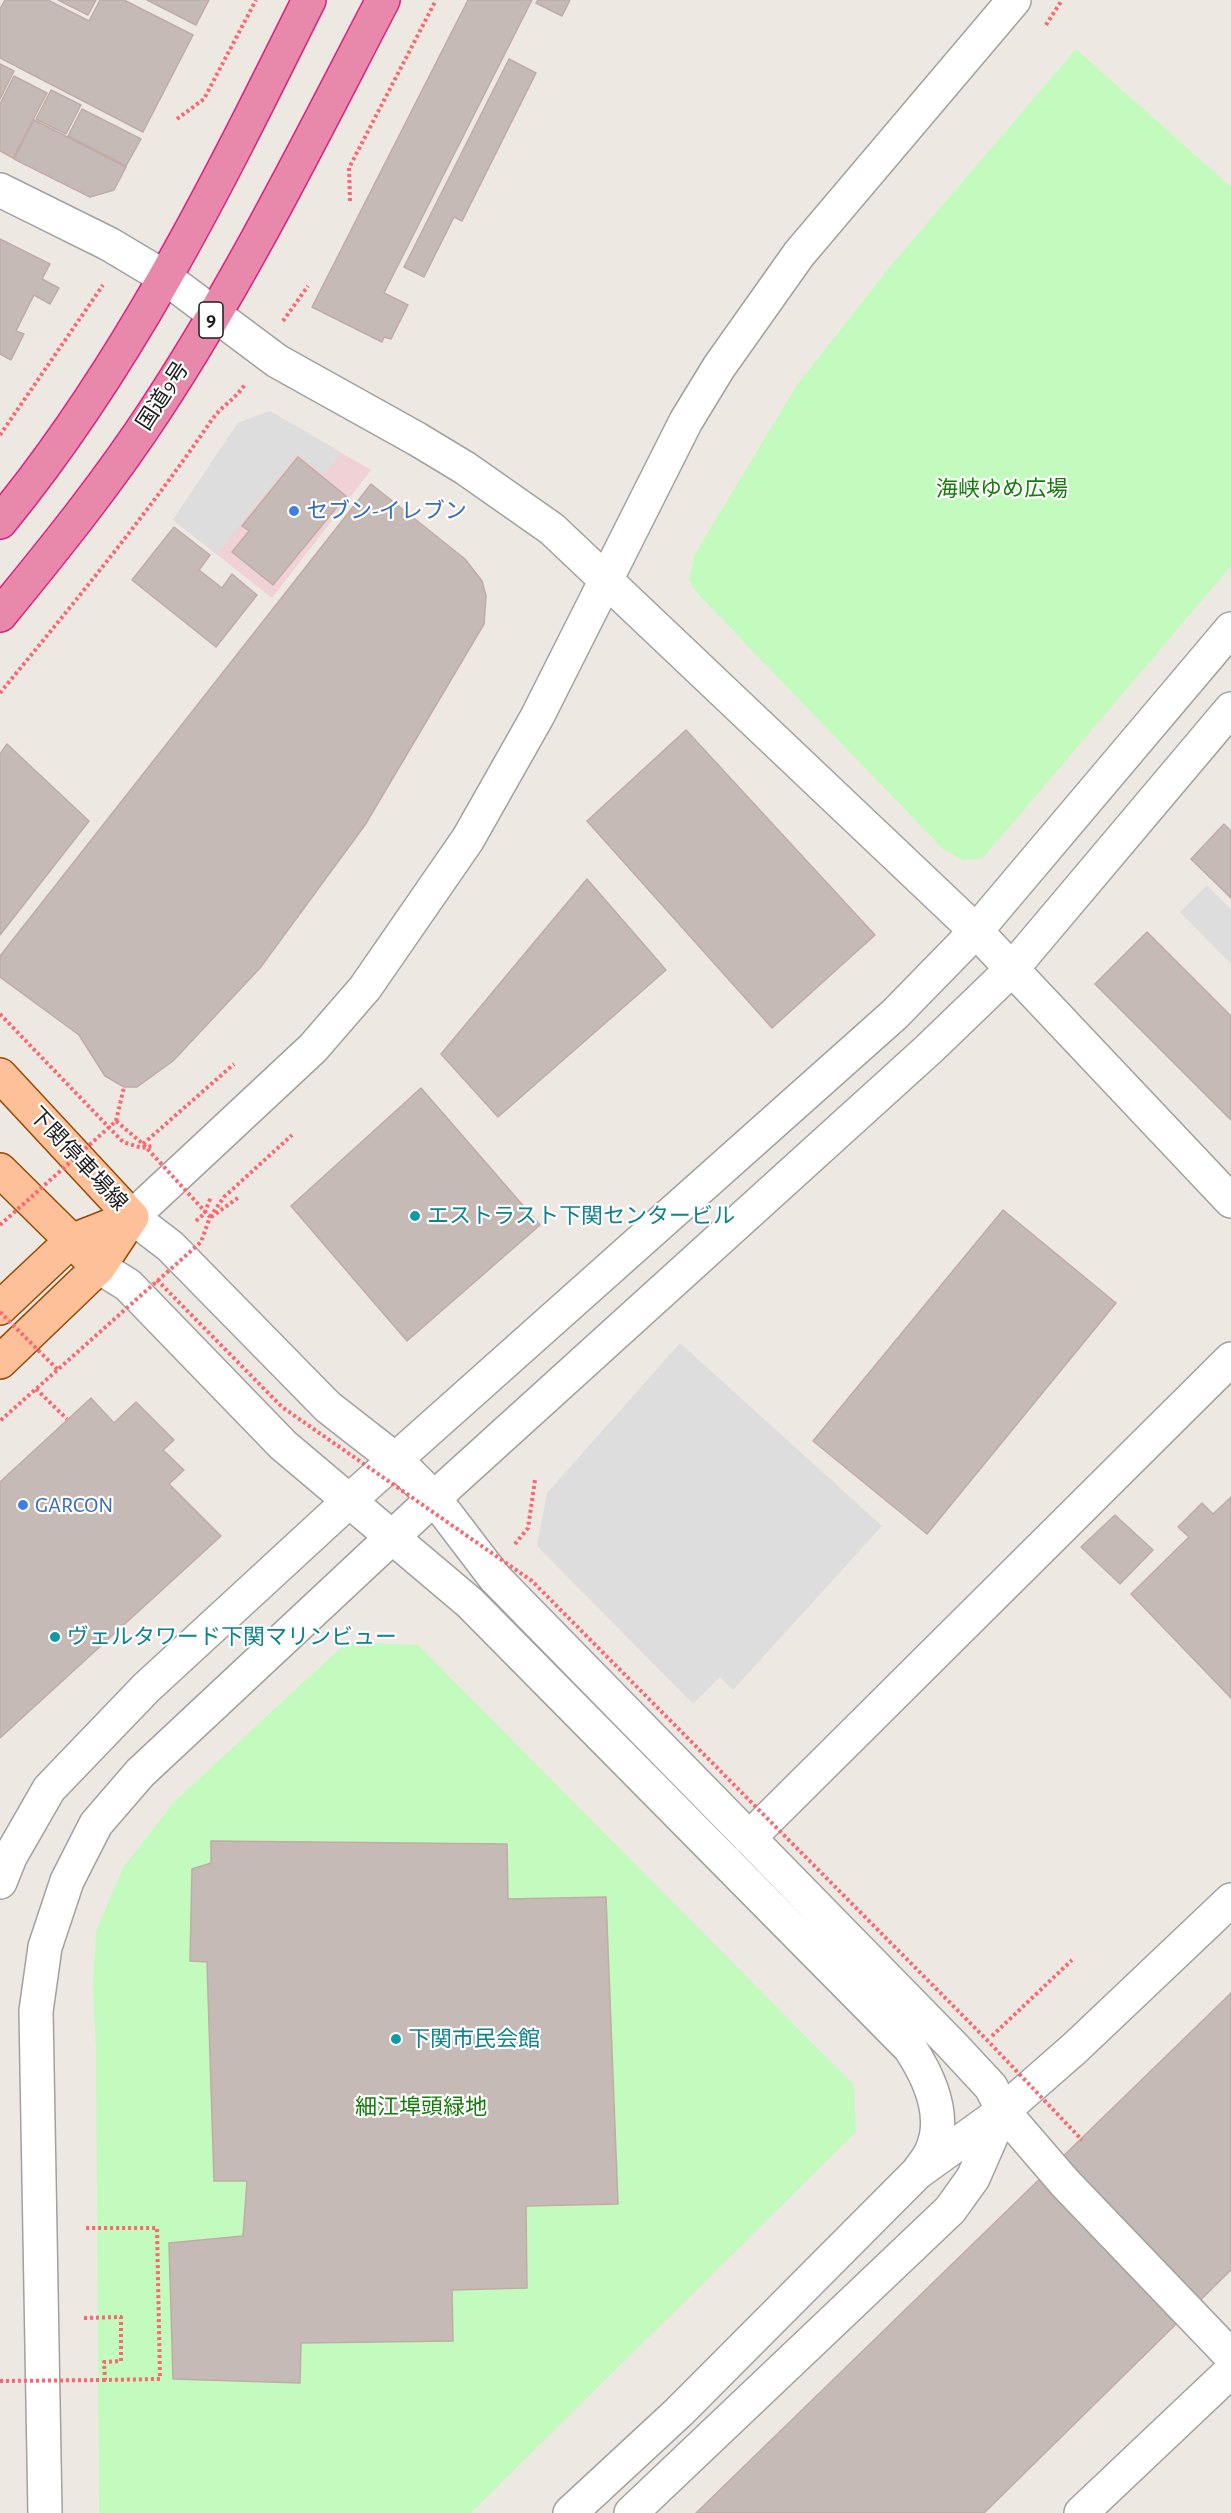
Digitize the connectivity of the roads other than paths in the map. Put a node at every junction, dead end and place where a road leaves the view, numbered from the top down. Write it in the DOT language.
graph roads {
  1 [pos="309,0"];
  2 [pos="383,0"];
  3 [pos="1014,0"];
  4 [pos="0,189"];
  5 [pos="166,278"];
  6 [pos="215,314"];
  7 [pos="0,522"];
  8 [pos="605,579"];
  9 [pos="0,615"];
  10 [pos="1231,629"];
  11 [pos="1231,709"];
  12 [pos="976,931"];
  13 [pos="1011,970"];
  14 [pos="0,1075"];
  15 [pos="0,1170"];
  16 [pos="1231,1202"];
  17 [pos="132,1217"];
  18 [pos="70,1241"];
  19 [pos="99,1267"];
  20 [pos="0,1310"];
  21 [pos="1231,1359"];
  22 [pos="0,1362"];
  23 [pos="396,1460"];
  24 [pos="434,1498"];
  25 [pos="350,1500"];
  26 [pos="391,1538"];
  27 [pos="749,1838"];
  28 [pos="0,1882"];
  29 [pos="1231,1900"];
  30 [pos="951,2044"];
  31 [pos="910,2048"];
  32 [pos="1075,2048"];
  33 [pos="1003,2111"];
  34 [pos="917,2173"];
  35 [pos="1231,2356"];
  36 [pos="1231,2371"];
  37 [pos="46,2458"];
  38 [pos="45,2513"];
  39 [pos="56,2513"];
  40 [pos="570,2513"];
  41 [pos="631,2513"];
  42 [pos="1081,2513"];
  1 -- 5 [label="highway"];
  2 -- 6 [label="highway, 国道9号 / 9"];
  3 -- 8 [label="street"];
  4 -- 5 [label="street"];
  5 -- 6 [label="street"];
  5 -- 7 [label="highway"];
  6 -- 8 [label="street"];
  6 -- 9 [label="highway, 国道9号 / 9"];
  8 -- 12 [label="street"];
  8 -- 17 [label="street"];
  10 -- 12 [label="street"];
  11 -- 13 [label="street"];
  12 -- 13 [label="street"];
  12 -- 23 [label="street"];
  13 -- 16 [label="street"];
  13 -- 24 [label="street"];
  14 -- 17 [label="main road, 下関停車場線"];
  15 -- 18 [label="main road"];
  17 -- 18 [label="main road, 下関停車場線"];
  17 -- 19 [label="main road, 下関停車場線"];
  17 -- 23 [label="street"];
  18 -- 19 [label="main road"];
  18 -- 20 [label="main road, 下関停車場線"];
  19 -- 22 [label="main road, 下関停車場線"];
  19 -- 25 [label="street"];
  21 -- 27 [label="street"];
  23 -- 24 [label="street"];
  23 -- 25 [label="street"];
  24 -- 26 [label="street"];
  24 -- 27 [label="street"];
  25 -- 26 [label="street"];
  25 -- 28 [label="street"];
  26 -- 31 [label="street"];
  26 -- 37 [label="street"];
  27 -- 30 [label="street"];
  29 -- 32 [label="street"];
  30 -- 32 [label="street"];
  30 -- 33 [label="street"];
  31 -- 33 [label="street"];
  31 -- 34 [label="street"];
  32 -- 33 [label="street"];
  33 -- 34 [label="street"];
  33 -- 35 [label="street"];
  33 -- 41 [label="street"];
  34 -- 40 [label="street"];
  36 -- 42 [label="street"];
  37 -- 38 [label="street"];
  37 -- 39 [label="street"];
}
